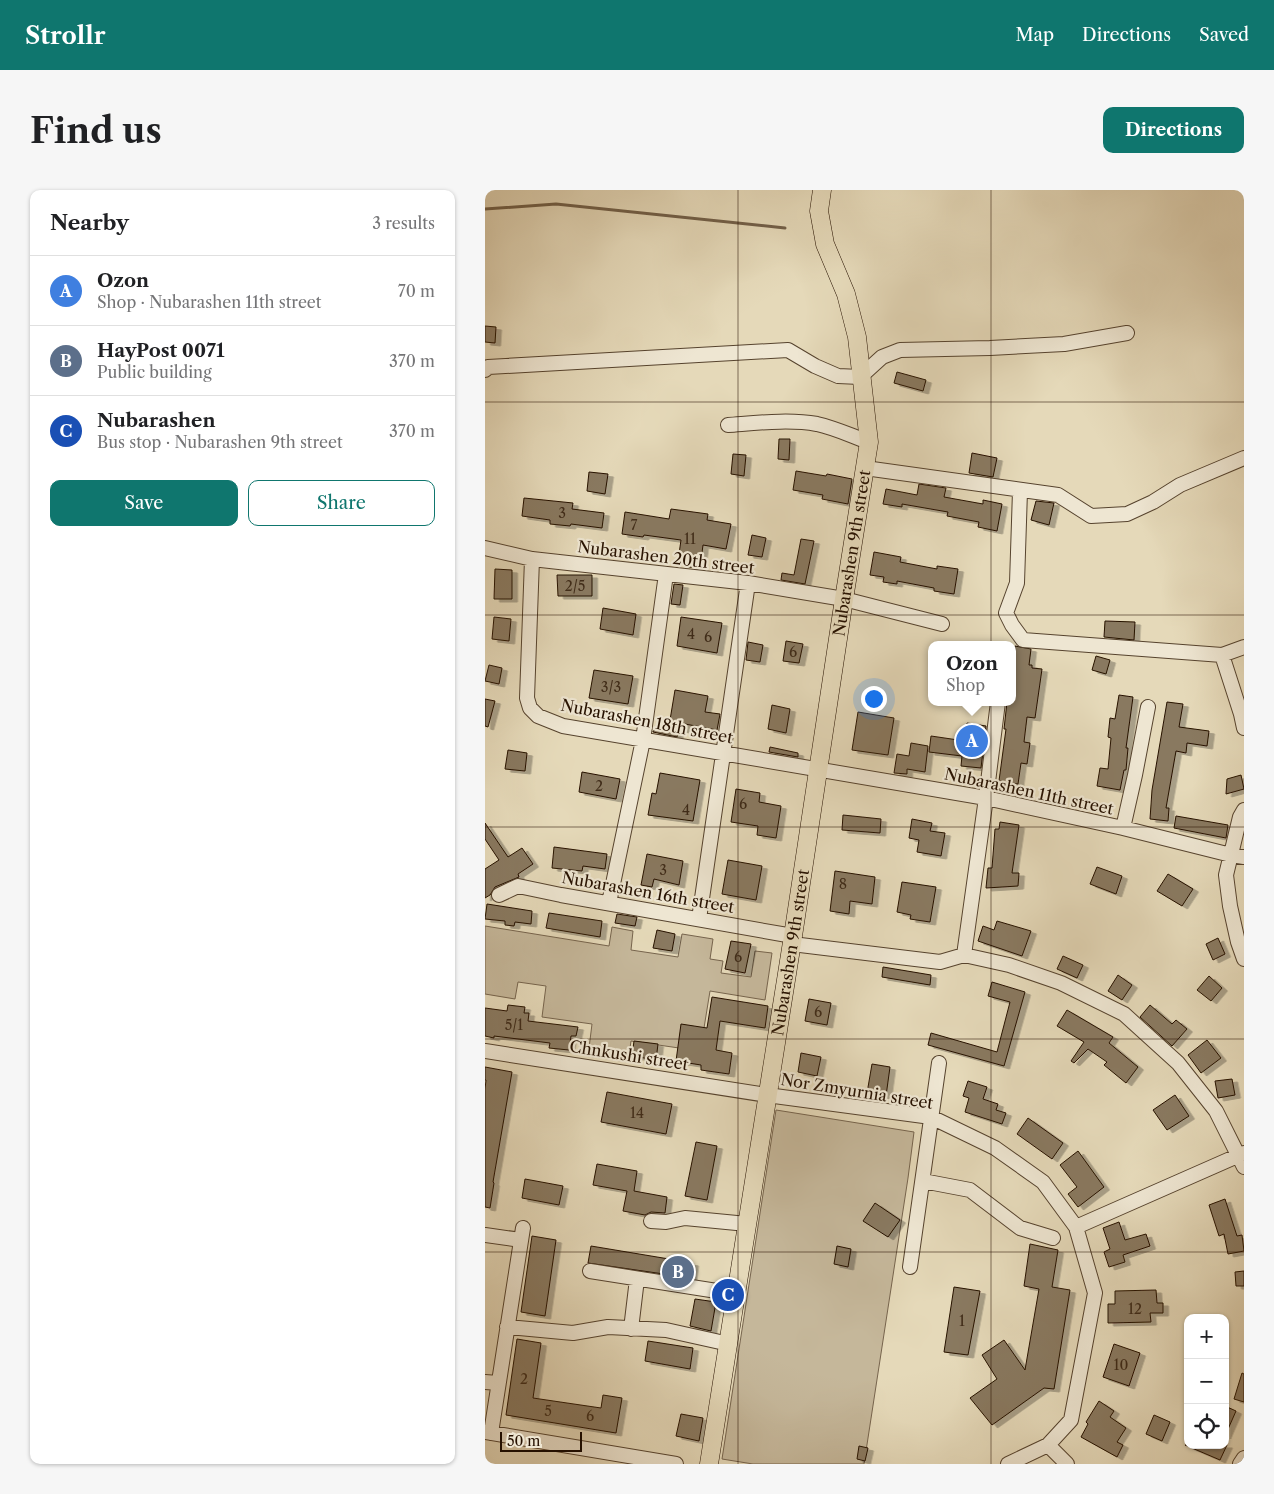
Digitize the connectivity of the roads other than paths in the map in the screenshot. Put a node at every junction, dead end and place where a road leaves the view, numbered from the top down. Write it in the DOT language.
graph roads {
  1 [pos="822,190"];
  2 [pos="1127,333"];
  3 [pos="485,370"];
  4 [pos="860,377"];
  5 [pos="728,425"];
  6 [pos="869,442"];
  7 [pos="1244,458"];
  8 [pos="865,468"];
  9 [pos="1020,491"];
  10 [pos="485,548"];
  11 [pos="532,559"];
  12 [pos="667,574"];
  13 [pos="748,583"];
  14 [pos="843,599"];
  15 [pos="942,624"];
  16 [pos="1244,647"];
  17 [pos="1222,655"];
  18 [pos="998,706"];
  19 [pos="1149,707"];
  20 [pos="1244,728"];
  21 [pos="643,740"];
  22 [pos="723,753"];
  23 [pos="819,770"];
  24 [pos="987,798"];
  25 [pos="1244,810"];
  26 [pos="1123,828"];
  27 [pos="1237,856"];
  28 [pos="499,895"];
  29 [pos="609,903"];
  30 [pos="699,919"];
  31 [pos="793,940"];
  32 [pos="964,955"];
  33 [pos="1244,959"];
  34 [pos="485,1051"];
  35 [pos="939,1063"];
  36 [pos="767,1095"];
  37 [pos="931,1117"];
  38 [pos="1242,1158"];
  39 [pos="923,1181"];
  40 [pos="651,1221"];
  41 [pos="747,1224"];
  42 [pos="1075,1227"];
  43 [pos="485,1236"];
  44 [pos="1053,1238"];
  45 [pos="909,1267"];
  46 [pos="590,1271"];
  47 [pos="637,1279"];
  48 [pos="736,1294"];
  49 [pos="507,1327"];
  50 [pos="631,1329"];
  51 [pos="729,1344"];
  52 [pos="492,1383"];
  53 [pos="488,1432"];
  54 [pos="1048,1445"];
  55 [pos="1244,1458"];
  56 [pos="675,1464"];
  57 [pos="709,1464"];
  58 [pos="1008,1464"];
  59 [pos="1067,1464"];
  60 [pos="1241,1464"];
  1 -- 4 [label="main road, Nubarashen 9th street"];
  2 -- 4 [label="street"];
  3 -- 4 [label="street"];
  4 -- 6 [label="main road, Nubarashen 9th street"];
  5 -- 6 [label="street"];
  6 -- 8 [label="main road, Nubarashen 9th street"];
  7 -- 9 [label="street"];
  8 -- 9 [label="street"];
  8 -- 14 [label="main road, Nubarashen 9th street"];
  9 -- 17 [label="street"];
  10 -- 11 [label="street, Nubarashen 20th street"];
  11 -- 12 [label="street, Nubarashen 20th street"];
  11 -- 21 [label="street, Nubarashen 18th street"];
  12 -- 13 [label="street, Nubarashen 20th street"];
  12 -- 21 [label="street"];
  13 -- 14 [label="street, Nubarashen 20th street"];
  13 -- 22 [label="street"];
  14 -- 15 [label="street, Nubarashen 20th street"];
  14 -- 23 [label="main road, Nubarashen 9th street"];
  16 -- 17 [label="street"];
  17 -- 20 [label="street"];
  18 -- 24 [label="street"];
  19 -- 26 [label="street"];
  21 -- 22 [label="street, Nubarashen 18th street"];
  21 -- 29 [label="street"];
  22 -- 23 [label="street, Nubarashen 18th street"];
  22 -- 30 [label="street"];
  23 -- 24 [label="street, Nubarashen 11th street"];
  23 -- 31 [label="main road, Nubarashen 9th street"];
  24 -- 26 [label="street, Nubarashen 11th street"];
  24 -- 32 [label="street"];
  25 -- 27 [label="street"];
  26 -- 27 [label="street, Nubarashen 11th street"];
  27 -- 33 [label="street"];
  28 -- 29 [label="street, Nubarashen 16th street"];
  29 -- 30 [label="street, Nubarashen 16th street"];
  30 -- 31 [label="street, Nubarashen 16th street"];
  31 -- 32 [label="street, Nubarashen 16th street"];
  31 -- 36 [label="main road, Nubarashen 9th street"];
  32 -- 38 [label="street"];
  34 -- 36 [label="street, Chnkushi street"];
  35 -- 37 [label="street"];
  36 -- 37 [label="street, Nor Zmyurnia street"];
  36 -- 41 [label="main road, Nubarashen 9th street"];
  37 -- 39 [label="street"];
  37 -- 42 [label="street, Nor Zmyurnia street"];
  38 -- 42 [label="street"];
  39 -- 44 [label="street"];
  39 -- 45 [label="street"];
  40 -- 41 [label="street"];
  41 -- 48 [label="main road, Nubarashen 9th street"];
  42 -- 54 [label="street, Nor Zmyurnia street"];
  43 -- 49 [label="street"];
  46 -- 47 [label="street"];
  47 -- 48 [label="street"];
  47 -- 50 [label="street"];
  48 -- 51 [label="main road, Nubarashen 9th street"];
  49 -- 50 [label="street"];
  49 -- 52 [label="street"];
  50 -- 51 [label="street"];
  51 -- 57 [label="main road, Nubarashen 9th street"];
  52 -- 53 [label="street"];
  53 -- 56 [label="street"];
  54 -- 58 [label="street, Nor Zmyurnia street"];
  54 -- 59 [label="street"];
  55 -- 60 [label="street"];
}
